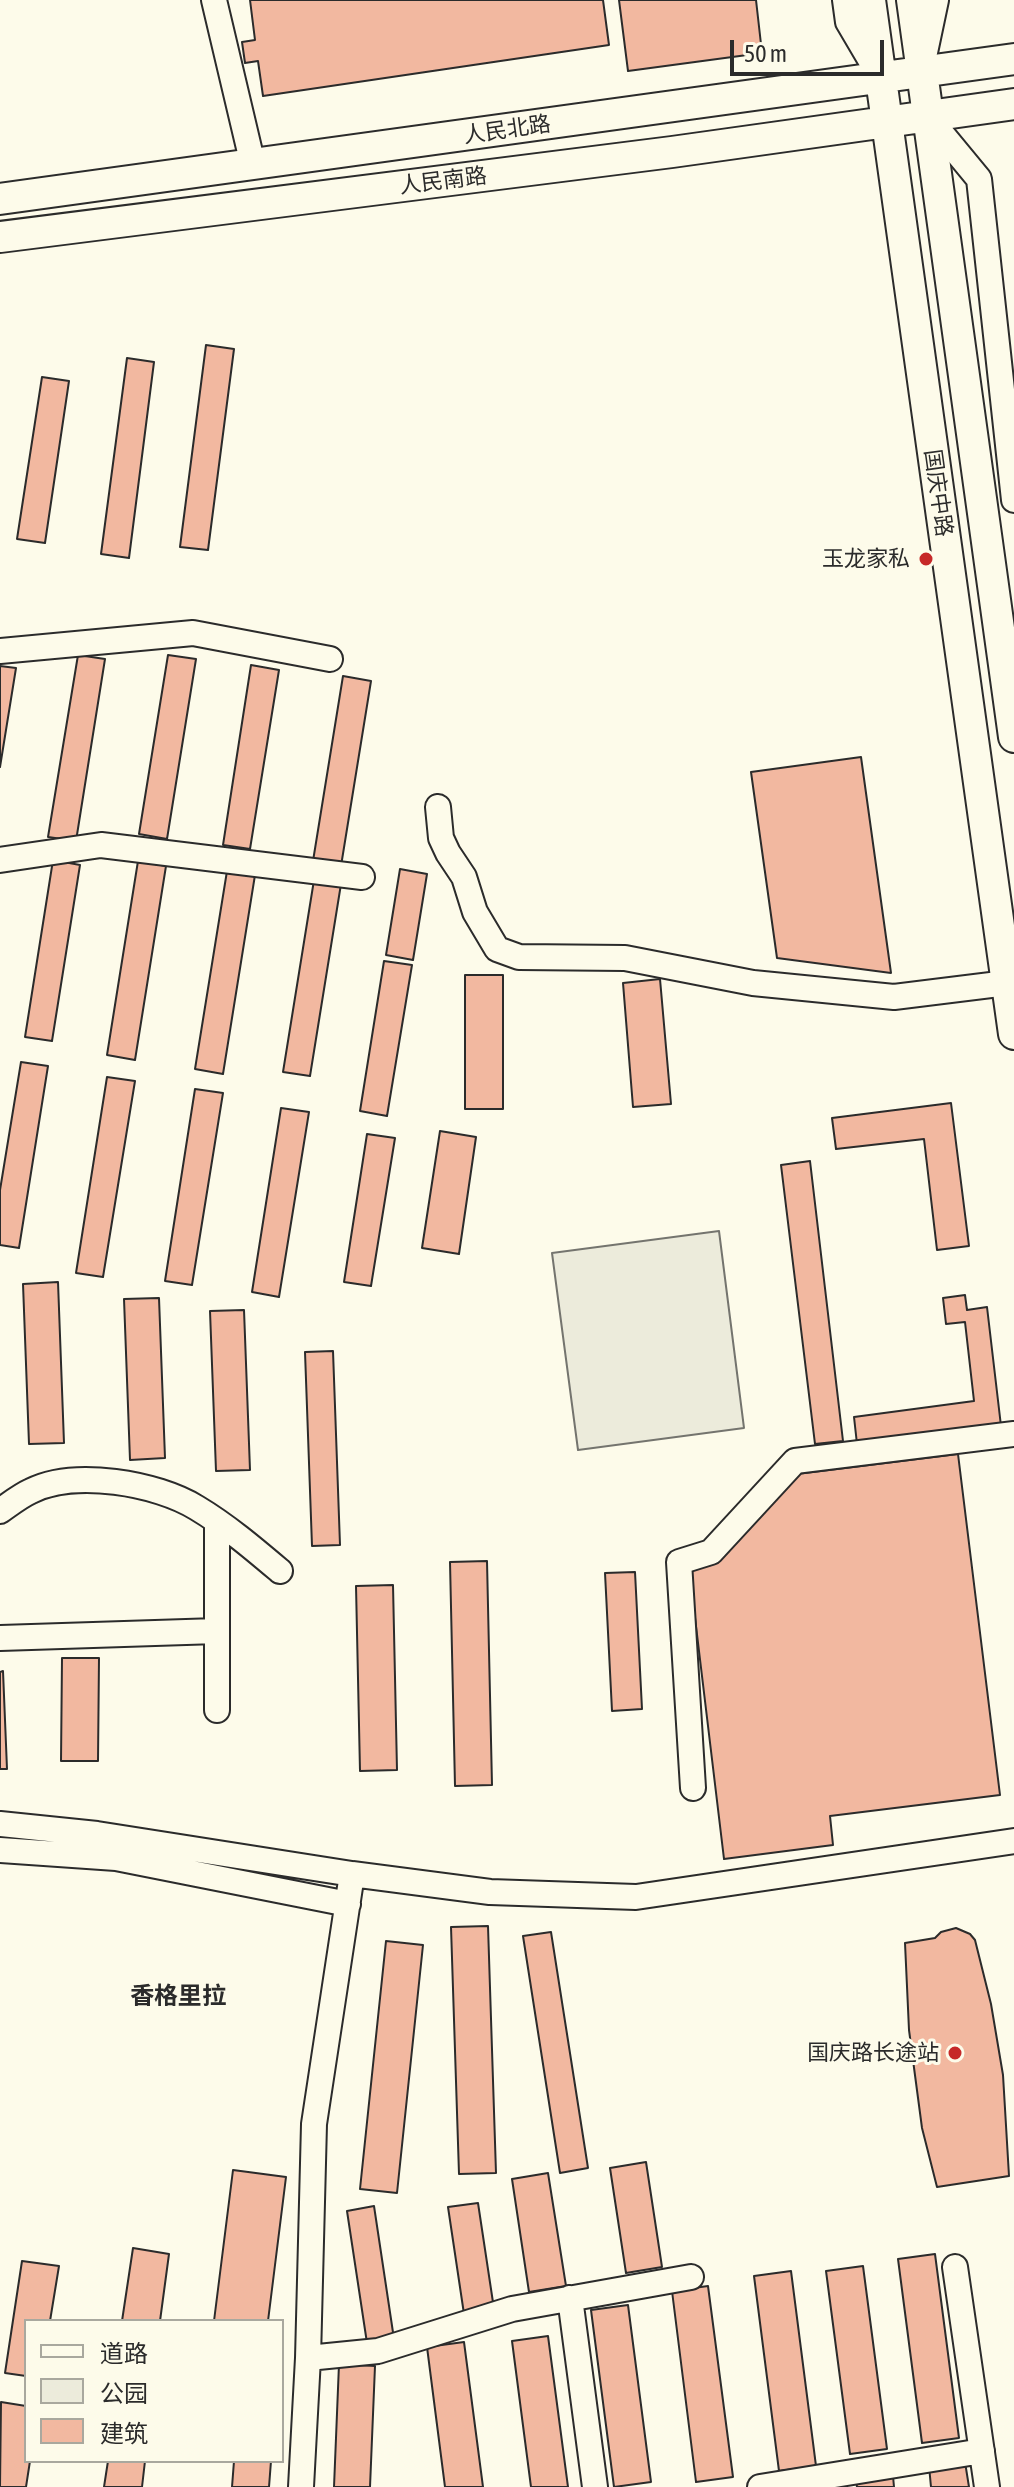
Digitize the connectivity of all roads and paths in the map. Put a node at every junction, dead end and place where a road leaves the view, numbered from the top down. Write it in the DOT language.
graph roads {
  1 [pos="214,0"];
  2 [pos="845,0"];
  3 [pos="870,0"];
  4 [pos="912,0"];
  5 [pos="936,0"];
  6 [pos="1014,59"];
  7 [pos="921,72"];
  8 [pos="881,79"];
  9 [pos="1014,104"];
  10 [pos="927,116"];
  11 [pos="886,122"];
  12 [pos="253,165"];
  13 [pos="0,199"];
  14 [pos="0,237"];
  15 [pos="1014,500"];
  16 [pos="0,651"];
  17 [pos="330,659"];
  18 [pos="1014,737"];
  19 [pos="438,807"];
  20 [pos="0,860"];
  21 [pos="362,877"];
  22 [pos="1007,983"];
  23 [pos="1014,1034"];
  24 [pos="1014,1434"];
  25 [pos="0,1511"];
  26 [pos="217,1522"];
  27 [pos="280,1571"];
  28 [pos="217,1631"];
  29 [pos="0,1638"];
  30 [pos="217,1710"];
  31 [pos="693,1788"];
  32 [pos="0,1824"];
  33 [pos="1014,1841"];
  34 [pos="0,1850"];
  35 [pos="352,1874"];
  36 [pos="348,1904"];
  37 [pos="955,2267"];
  38 [pos="691,2277"];
  39 [pos="570,2298"];
  40 [pos="308,2358"];
  41 [pos="982,2451"];
  42 [pos="301,2487"];
  43 [pos="595,2487"];
  44 [pos="760,2487"];
  45 [pos="987,2487"];
  1 -- 12 [label="street"];
  2 -- 8 [label="street"];
  3 -- 8 [label="main road, 国庆中路"];
  4 -- 7 [label="main road, 国庆中路"];
  5 -- 7 [label="street"];
  6 -- 7 [label="main road, 人民北路"];
  7 -- 8 [label="main road, 人民北路"];
  7 -- 10 [label="main road, 国庆中路"];
  8 -- 11 [label="main road, 国庆中路"];
  8 -- 12 [label="main road, 人民北路"];
  9 -- 10 [label="main road"];
  10 -- 11 [label="main road"];
  10 -- 15 [label="street"];
  10 -- 18 [label="main road, 国庆中路"];
  11 -- 14 [label="main road, 人民南路"];
  11 -- 22 [label="main road, 国庆中路"];
  12 -- 13 [label="main road, 人民北路"];
  16 -- 17 [label="street"];
  19 -- 22 [label="street"];
  20 -- 21 [label="street"];
  22 -- 23 [label="main road, 国庆中路"];
  24 -- 31 [label="street"];
  25 -- 26 [label="street"];
  26 -- 27 [label="street"];
  26 -- 28 [label="street"];
  28 -- 29 [label="street"];
  28 -- 30 [label="street"];
  32 -- 35 [label="street"];
  33 -- 35 [label="street"];
  34 -- 36 [label="street"];
  35 -- 36 [label="street"];
  36 -- 40 [label="street"];
  37 -- 41 [label="street"];
  38 -- 39 [label="street"];
  39 -- 40 [label="street"];
  39 -- 43 [label="street"];
  40 -- 42 [label="street"];
  41 -- 44 [label="street"];
  41 -- 45 [label="street"];
}
